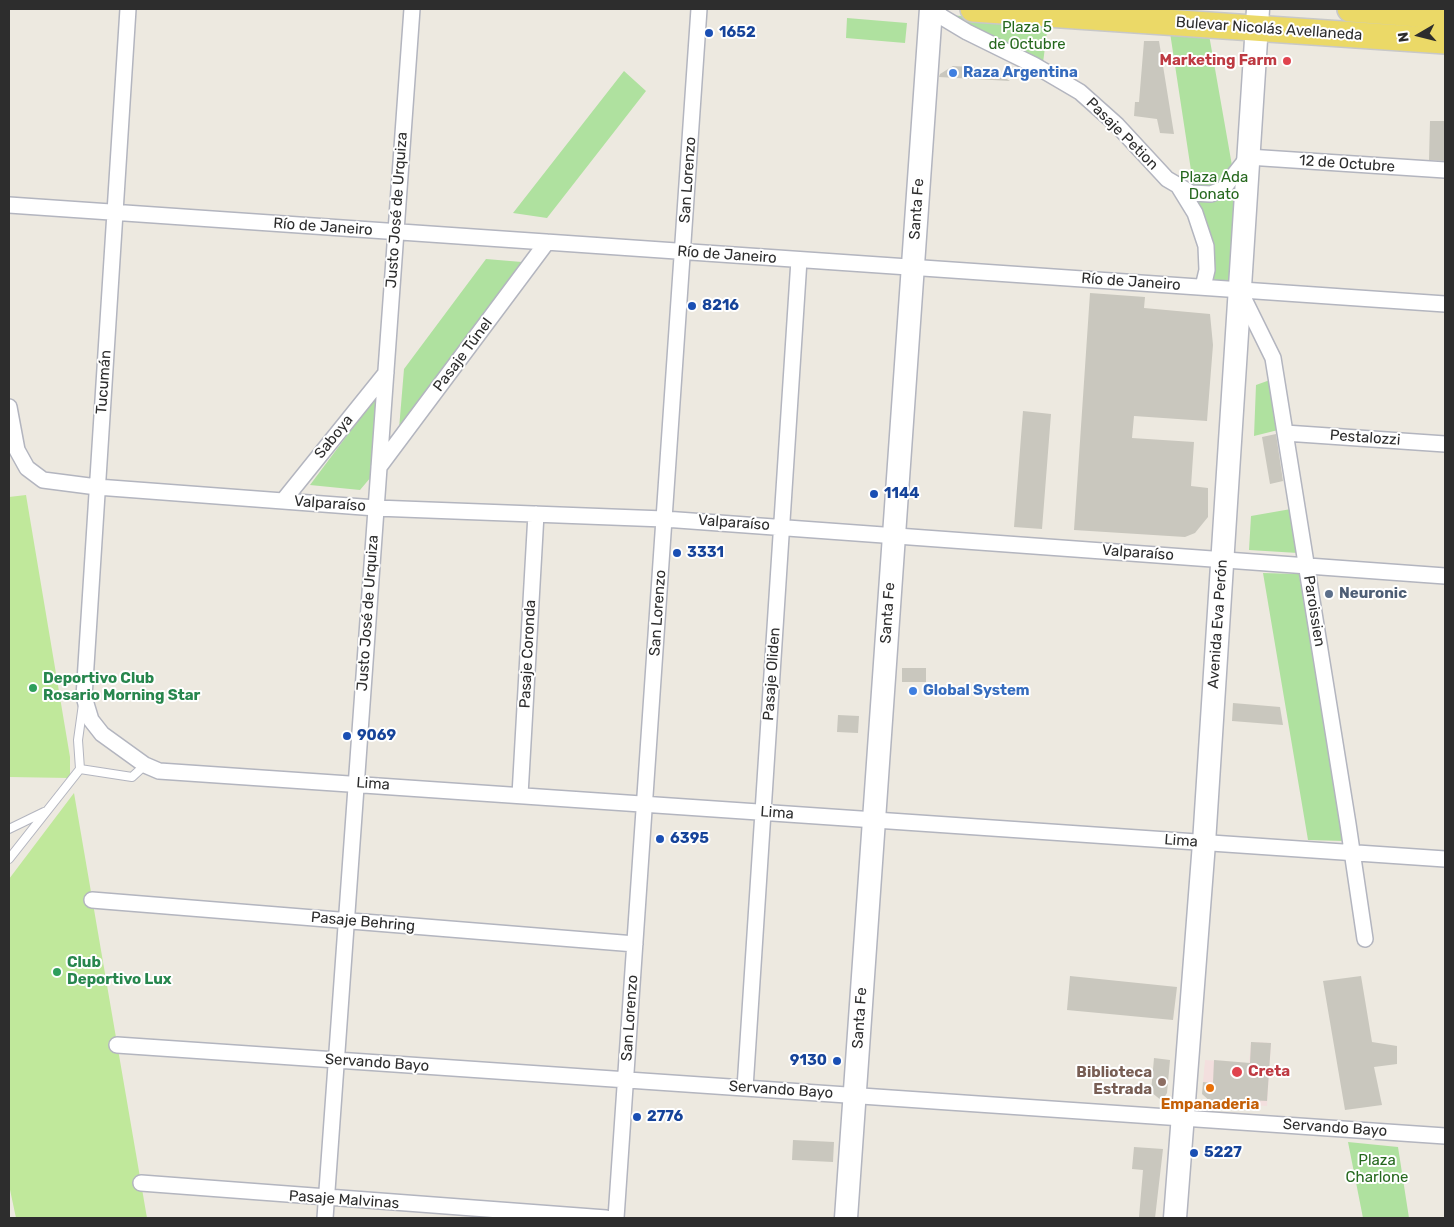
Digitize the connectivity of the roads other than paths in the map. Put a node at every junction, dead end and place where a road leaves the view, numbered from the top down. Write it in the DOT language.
graph roads {
  1 [pos="128,9"];
  2 [pos="412,9"];
  3 [pos="700,9"];
  4 [pos="932,9"];
  5 [pos="973,9"];
  6 [pos="1350,9"];
  7 [pos="1445,16"];
  8 [pos="1258,19"];
  9 [pos="1445,40"];
  10 [pos="1248,158"];
  11 [pos="1445,170"];
  12 [pos="1179,187"];
  13 [pos="9,206"];
  14 [pos="115,213"];
  15 [pos="396,232"];
  16 [pos="547,242"];
  17 [pos="683,252"];
  18 [pos="799,260"];
  19 [pos="913,267"];
  20 [pos="1202,287"];
  21 [pos="1240,290"];
  22 [pos="1445,304"];
  23 [pos="386,373"];
  24 [pos="9,407"];
  25 [pos="1285,432"];
  26 [pos="1445,444"];
  27 [pos="379,467"];
  28 [pos="97,487"];
  29 [pos="283,501"];
  30 [pos="376,508"];
  31 [pos="536,514"];
  32 [pos="664,518"];
  33 [pos="782,527"];
  34 [pos="894,534"];
  35 [pos="1222,560"];
  36 [pos="1306,566"];
  37 [pos="1445,576"];
  38 [pos="84,697"];
  39 [pos="115,745"];
  40 [pos="145,765"];
  41 [pos="80,769"];
  42 [pos="356,783"];
  43 [pos="520,795"];
  44 [pos="644,804"];
  45 [pos="48,810"];
  46 [pos="763,812"];
  47 [pos="874,820"];
  48 [pos="9,829"];
  49 [pos="1204,843"];
  50 [pos="1352,851"];
  51 [pos="9,859"];
  52 [pos="1445,859"];
  53 [pos="92,900"];
  54 [pos="346,921"];
  55 [pos="1364,938"];
  56 [pos="635,944"];
  57 [pos="117,1045"];
  58 [pos="336,1060"];
  59 [pos="625,1080"];
  60 [pos="745,1088"];
  61 [pos="855,1095"];
  62 [pos="1182,1118"];
  63 [pos="1445,1136"];
  64 [pos="141,1183"];
  65 [pos="327,1199"];
  66 [pos="325,1218"];
  67 [pos="606,1218"];
  68 [pos="616,1218"];
  69 [pos="846,1218"];
  70 [pos="1175,1218"];
  1 -- 14 [label="street, Tucumán"];
  2 -- 15 [label="street, Justo José de Urquiza"];
  3 -- 17 [label="street, San Lorenzo"];
  4 -- 12 [label="street, Pasaje Petion"];
  4 -- 19 [label="main road, Santa Fe"];
  5 -- 8 [label="main road, Bulevar Nicolás Avellaneda"];
  6 -- 7 [label="main road, Bulevar Nicolás Avellaneda"];
  8 -- 9 [label="main road, Bulevar Nicolás Avellaneda"];
  8 -- 10 [label="main road, Avenida Eva Perón"];
  10 -- 11 [label="street, 12 de Octubre"];
  10 -- 12 [label="street, Pasaje Petion"];
  10 -- 21 [label="main road, Avenida Eva Perón"];
  12 -- 20 [label="street, Pasaje Petion"];
  13 -- 14 [label="street, Río de Janeiro"];
  14 -- 15 [label="street, Río de Janeiro"];
  14 -- 28 [label="street, Tucumán"];
  15 -- 16 [label="street, Río de Janeiro"];
  15 -- 23 [label="street, Justo José de Urquiza"];
  16 -- 17 [label="street, Río de Janeiro"];
  16 -- 27 [label="street, Pasaje Túnel"];
  17 -- 18 [label="street, Río de Janeiro"];
  17 -- 32 [label="street, San Lorenzo"];
  18 -- 19 [label="street, Río de Janeiro"];
  18 -- 33 [label="street, Pasaje Oliden"];
  19 -- 20 [label="street, Río de Janeiro"];
  19 -- 34 [label="main road, Santa Fe"];
  20 -- 21 [label="street, Río de Janeiro"];
  21 -- 22 [label="street, Río de Janeiro"];
  21 -- 25 [label="street, Paroissien"];
  21 -- 35 [label="main road, Avenida Eva Perón"];
  23 -- 27 [label="street, Justo José de Urquiza"];
  23 -- 29 [label="street, Saboya"];
  24 -- 28 [label="street, Valparaíso"];
  25 -- 26 [label="street, Pestalozzi"];
  25 -- 36 [label="street, Paroissien"];
  27 -- 30 [label="street, Justo José de Urquiza"];
  28 -- 29 [label="street, Valparaíso"];
  28 -- 38 [label="street, Tucumán"];
  29 -- 30 [label="street, Valparaíso"];
  30 -- 31 [label="street, Valparaíso"];
  30 -- 42 [label="street, Justo José de Urquiza"];
  31 -- 32 [label="street, Valparaíso"];
  31 -- 43 [label="street, Pasaje Coronda"];
  32 -- 33 [label="street, Valparaíso"];
  32 -- 44 [label="street, San Lorenzo"];
  33 -- 34 [label="street, Valparaíso"];
  33 -- 46 [label="street, Pasaje Oliden"];
  34 -- 35 [label="street, Valparaíso"];
  34 -- 47 [label="main road, Santa Fe"];
  35 -- 36 [label="street, Valparaíso"];
  35 -- 49 [label="main road, Avenida Eva Perón"];
  36 -- 37 [label="street, Valparaíso"];
  36 -- 50 [label="street, Paroissien"];
  38 -- 39 [label="street, Tucumán"];
  38 -- 41 [label="lane"];
  39 -- 40 [label="street, Lima"];
  40 -- 41 [label="lane"];
  40 -- 42 [label="street, Lima"];
  41 -- 45 [label="lane"];
  42 -- 43 [label="street, Lima"];
  42 -- 54 [label="street, Justo José de Urquiza"];
  43 -- 44 [label="street, Lima"];
  44 -- 46 [label="street, Lima"];
  44 -- 56 [label="street, San Lorenzo"];
  45 -- 48 [label="lane"];
  45 -- 51 [label="lane"];
  46 -- 47 [label="street, Lima"];
  46 -- 60 [label="street, Pasaje Oliden"];
  47 -- 49 [label="street, Lima"];
  47 -- 61 [label="main road, Santa Fe"];
  49 -- 50 [label="street, Lima"];
  49 -- 62 [label="main road, Avenida Eva Perón"];
  50 -- 52 [label="street, Lima"];
  50 -- 55 [label="street, Paroissien"];
  53 -- 54 [label="street, Pasaje Behring"];
  54 -- 56 [label="street, Pasaje Behring"];
  54 -- 58 [label="street, Justo José de Urquiza"];
  56 -- 59 [label="street, San Lorenzo"];
  57 -- 58 [label="street, Servando Bayo"];
  58 -- 59 [label="street, Servando Bayo"];
  58 -- 65 [label="street, Justo José de Urquiza"];
  59 -- 60 [label="street, Servando Bayo"];
  59 -- 68 [label="street, San Lorenzo"];
  60 -- 61 [label="street, Servando Bayo"];
  61 -- 62 [label="street, Servando Bayo"];
  61 -- 69 [label="main road, Santa Fe"];
  62 -- 63 [label="street, Servando Bayo"];
  62 -- 70 [label="main road, Avenida Eva Perón"];
  64 -- 65 [label="street, Pasaje Malvinas"];
  65 -- 66 [label="street, Justo José de Urquiza"];
  65 -- 67 [label="street, Pasaje Malvinas"];
}
